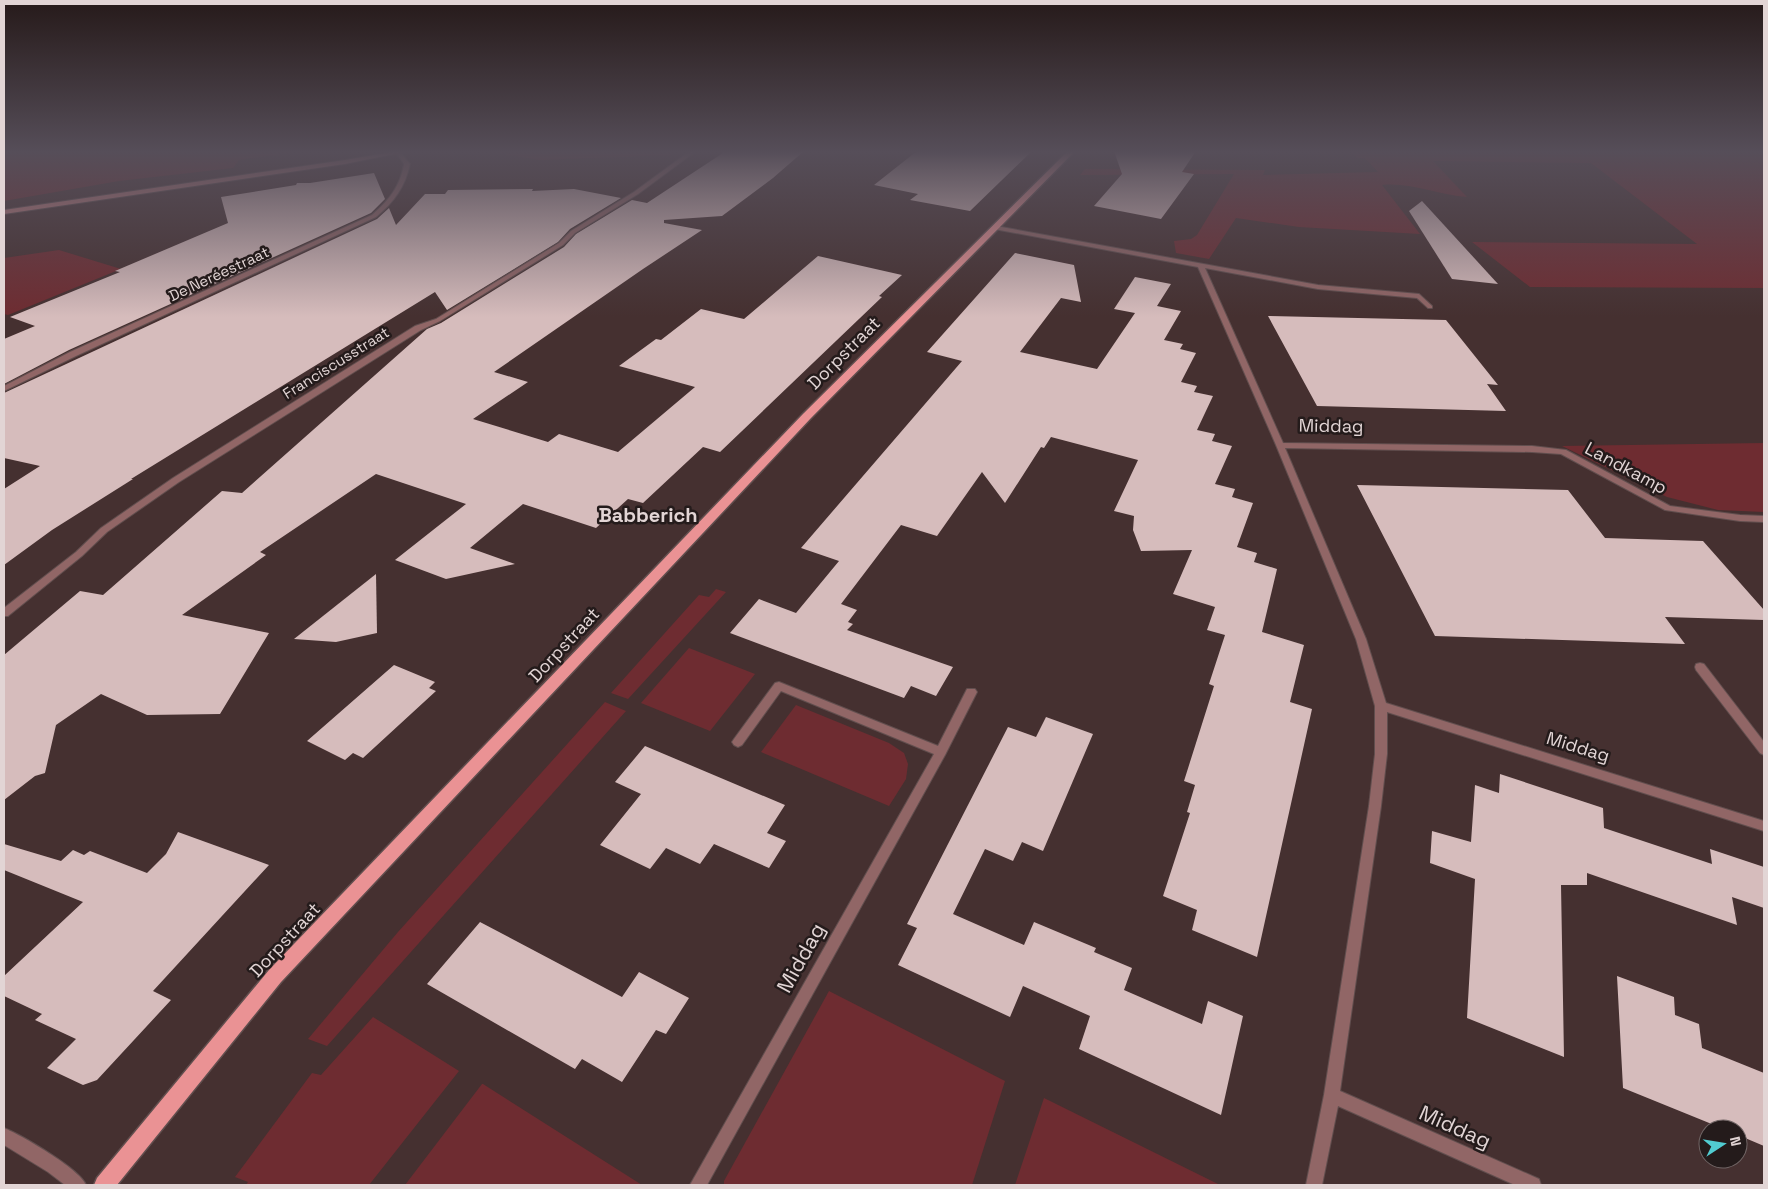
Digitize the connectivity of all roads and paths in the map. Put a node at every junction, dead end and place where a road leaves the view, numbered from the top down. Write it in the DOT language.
graph roads {
  1 [pos="41,206"];
  2 [pos="385,206"];
  3 [pos="614,206"];
  4 [pos="1017,206"];
  5 [pos="4,212"];
  6 [pos="996,228"];
  7 [pos="1201,267"];
  8 [pos="1430,307"];
  9 [pos="4,389"];
  10 [pos="1280,445"];
  11 [pos="1532,450"];
  12 [pos="1764,519"];
  13 [pos="4,613"];
  14 [pos="1700,667"];
  15 [pos="971,692"];
  16 [pos="1381,706"];
  17 [pos="738,742"];
  18 [pos="1764,750"];
  19 [pos="941,752"];
  20 [pos="1764,826"];
  21 [pos="1332,1095"];
  22 [pos="4,1136"];
  23 [pos="78,1185"];
  24 [pos="104,1185"];
  25 [pos="698,1185"];
  26 [pos="1314,1185"];
  27 [pos="1533,1185"];
  1 -- 5 [label="main road"];
  2 -- 9 [label="street, De Neréestraat"];
  3 -- 13 [label="street, Franciscusstraat"];
  4 -- 6 [label="main road, Dorpstraat"];
  6 -- 7 [label="street"];
  6 -- 24 [label="main road, Dorpstraat"];
  7 -- 8 [label="street"];
  7 -- 10 [label="street, Middag"];
  10 -- 11 [label="street, Middag"];
  10 -- 16 [label="street, Middag"];
  11 -- 12 [label="street, Landkamp"];
  14 -- 18 [label="street"];
  15 -- 19 [label="street, Middag"];
  16 -- 20 [label="street, Middag"];
  16 -- 21 [label="street, Middag"];
  17 -- 19 [label="street"];
  19 -- 25 [label="street, Middag"];
  21 -- 26 [label="street, Middag"];
  21 -- 27 [label="street, Middag"];
  22 -- 23 [label="street"];
}
